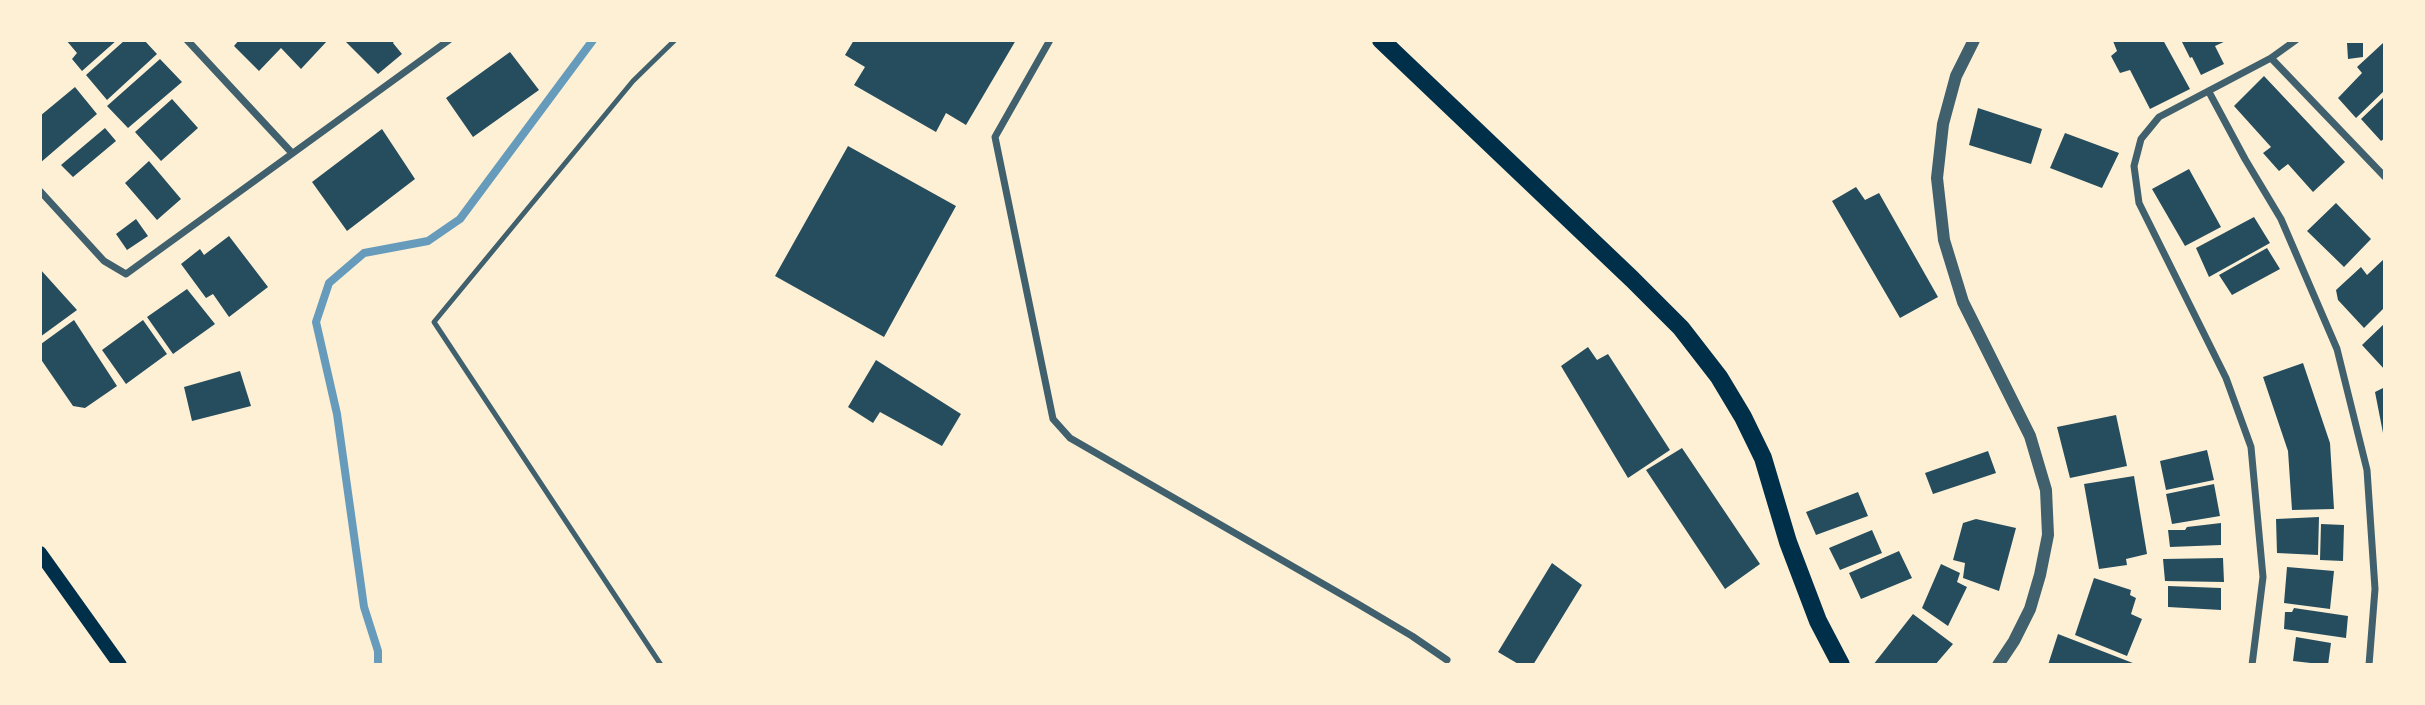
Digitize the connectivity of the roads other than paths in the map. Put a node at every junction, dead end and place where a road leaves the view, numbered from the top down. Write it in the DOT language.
graph roads {
  1 [pos="187,40"];
  2 [pos="449,40"];
  3 [pos="675,40"];
  4 [pos="1050,40"];
  5 [pos="1381,40"];
  6 [pos="1974,40"];
  7 [pos="2296,40"];
  8 [pos="2271,58"];
  9 [pos="2209,92"];
  10 [pos="292,153"];
  11 [pos="2385,177"];
  12 [pos="40,191"];
  13 [pos="40,552"];
  14 [pos="1447,660"];
  15 [pos="120,665"];
  16 [pos="661,665"];
  17 [pos="1842,665"];
  18 [pos="1998,665"];
  19 [pos="2252,665"];
  20 [pos="2369,665"];
  1 -- 10 [label="street"];
  2 -- 10 [label="street"];
  3 -- 16 [label="lane"];
  4 -- 14 [label="street"];
  5 -- 17 [label="main road"];
  6 -- 18 [label="street"];
  7 -- 8 [label="street"];
  8 -- 9 [label="street"];
  8 -- 11 [label="street"];
  9 -- 19 [label="street"];
  9 -- 20 [label="street"];
  10 -- 12 [label="street"];
  13 -- 15 [label="main road"];
}
